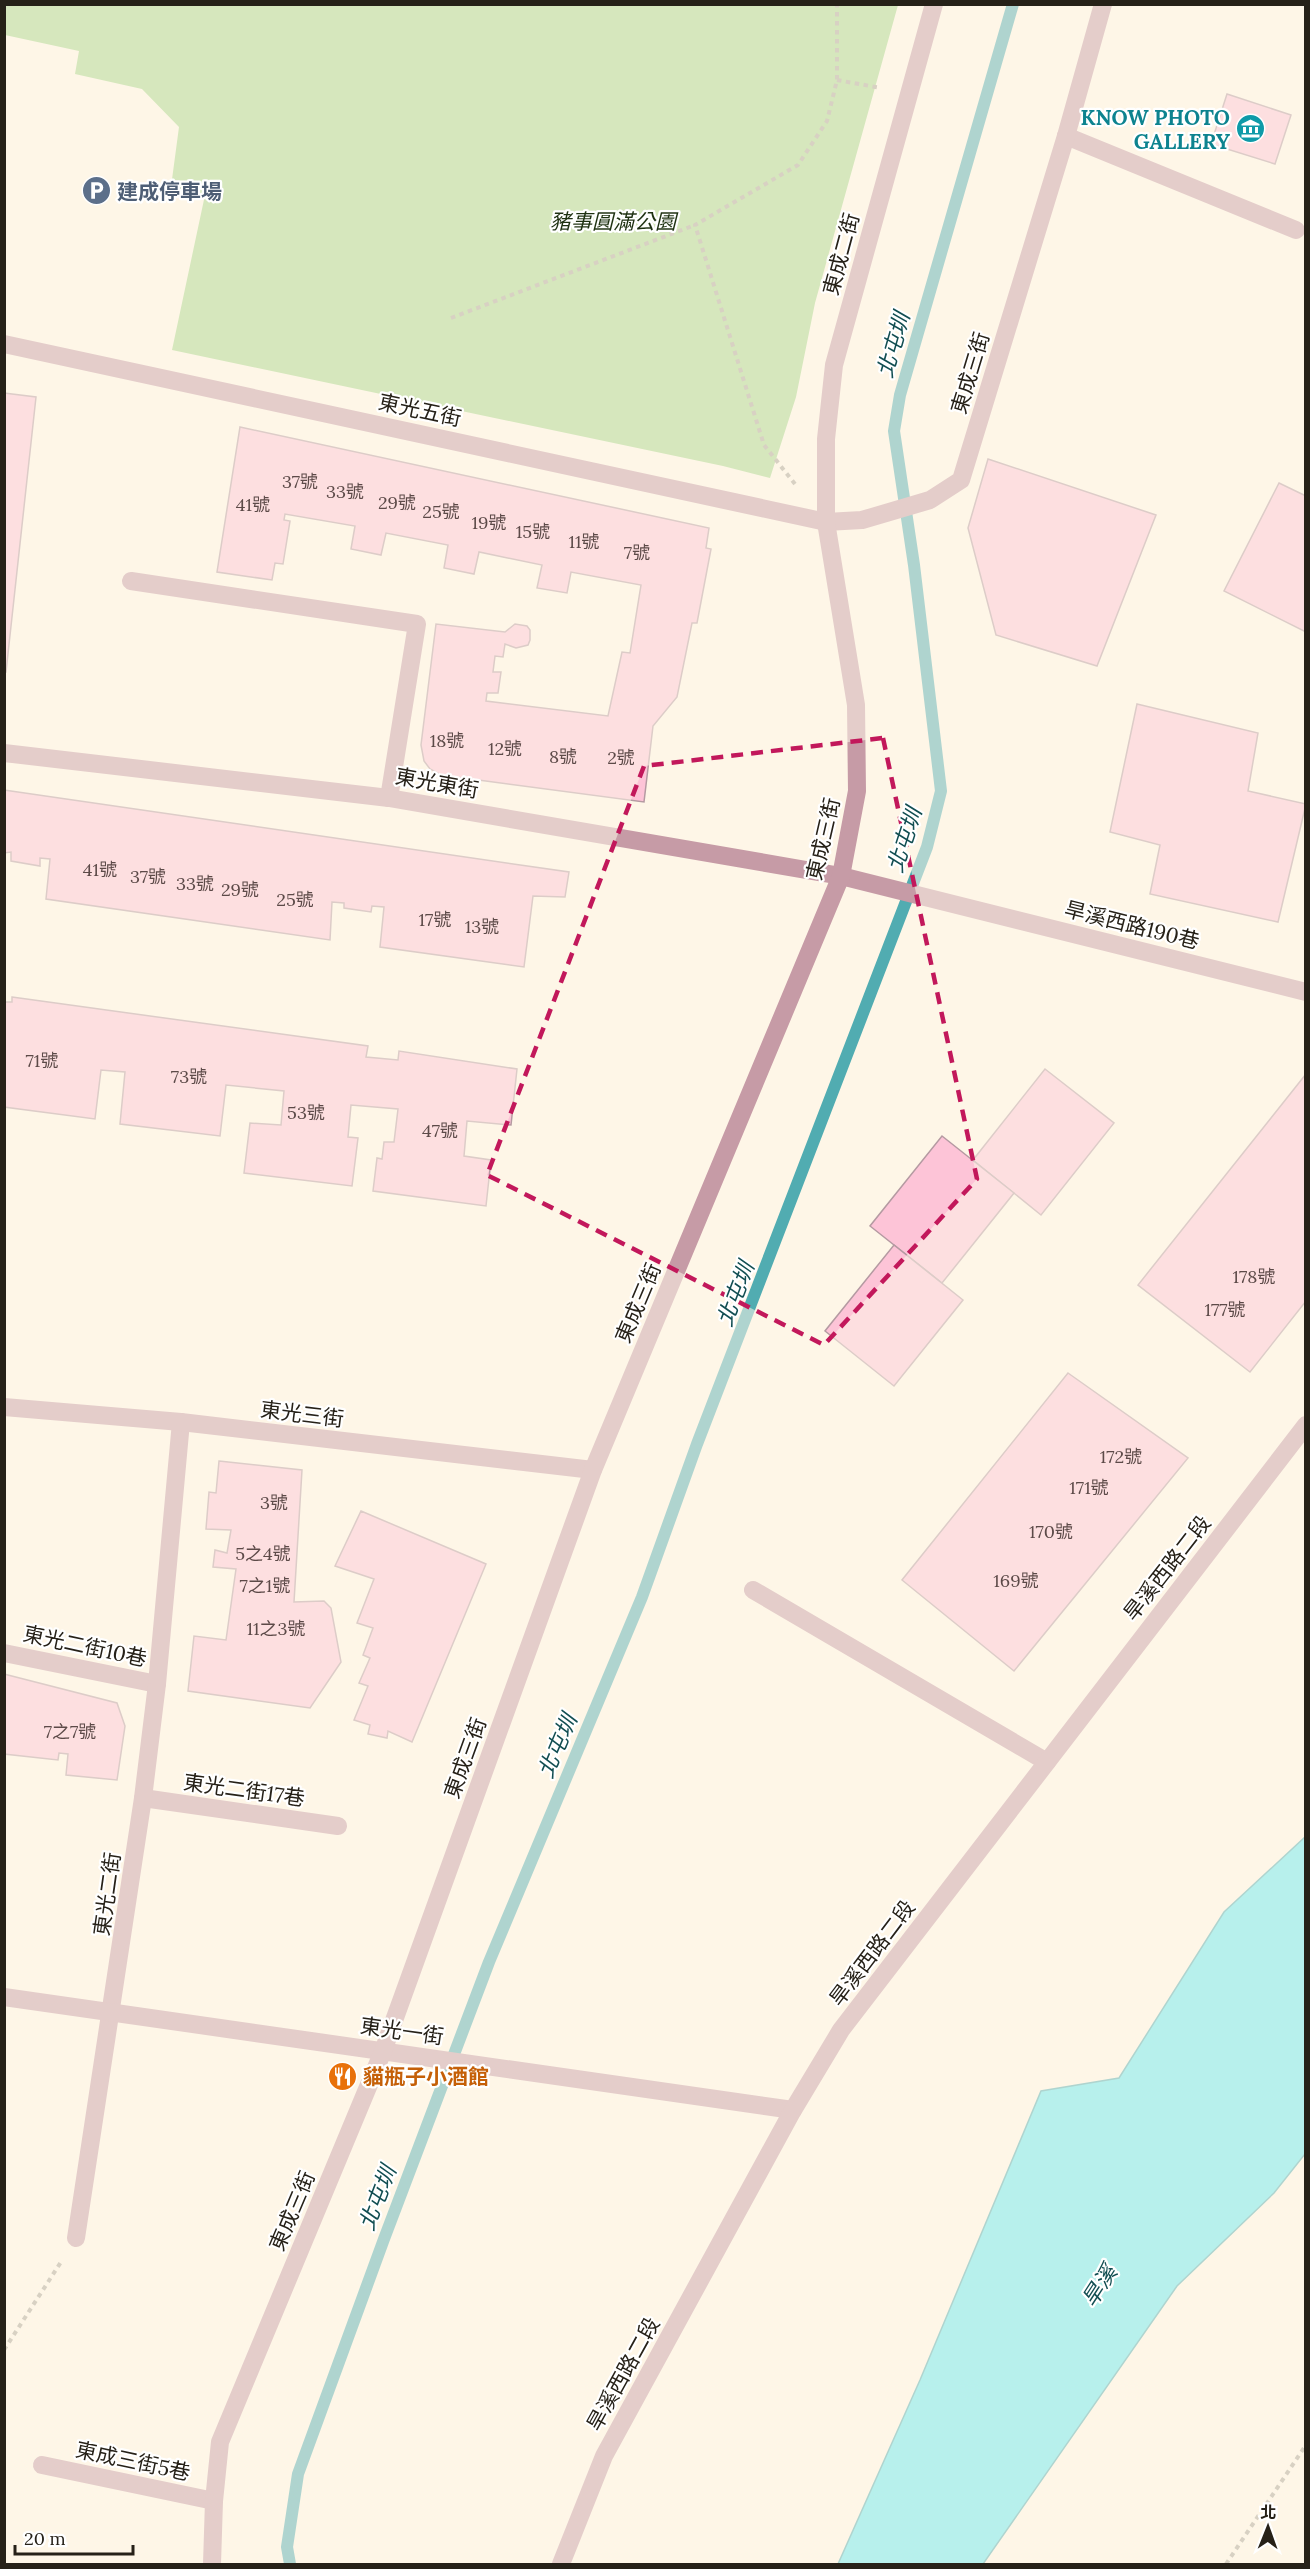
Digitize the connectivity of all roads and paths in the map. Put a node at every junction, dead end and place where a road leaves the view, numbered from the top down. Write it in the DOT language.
graph roads {
  1 [pos="837,4"];
  2 [pos="934,4"];
  3 [pos="1103,4"];
  4 [pos="837,80"];
  5 [pos="909,92"];
  6 [pos="1066,136"];
  7 [pos="695,225"];
  8 [pos="1296,230"];
  9 [pos="451,318"];
  10 [pos="4,344"];
  11 [pos="764,446"];
  12 [pos="825,522"];
  13 [pos="131,581"];
  14 [pos="4,753"];
  15 [pos="389,798"];
  16 [pos="849,879"];
  17 [pos="947,903"];
  18 [pos="1305,992"];
  19 [pos="4,1407"];
  20 [pos="181,1422"];
  21 [pos="1305,1425"];
  22 [pos="593,1470"];
  23 [pos="753,1590"];
  24 [pos="4,1653"];
  25 [pos="157,1684"];
  26 [pos="1047,1762"];
  27 [pos="143,1798"];
  28 [pos="338,1826"];
  29 [pos="4,1997"];
  30 [pos="112,2013"];
  31 [pos="383,2051"];
  32 [pos="793,2110"];
  33 [pos="76,2238"];
  34 [pos="4,2350"];
  35 [pos="1305,2445"];
  36 [pos="42,2465"];
  37 [pos="214,2501"];
  38 [pos="212,2565"];
  39 [pos="561,2565"];
  40 [pos="1226,2565"];
  1 -- 4 [label="path"];
  2 -- 5 [label="street, 東成二街"];
  3 -- 6 [label="street, 東成三街"];
  4 -- 5 [label="path"];
  4 -- 7 [label="path"];
  5 -- 12 [label="street, 東成二街"];
  6 -- 8 [label="street"];
  6 -- 12 [label="street, 東成三街"];
  7 -- 9 [label="path"];
  7 -- 11 [label="path"];
  10 -- 12 [label="street, 東光五街"];
  12 -- 16 [label="street, 東成三街"];
  13 -- 15 [label="street"];
  14 -- 15 [label="street, 東光東街"];
  15 -- 16 [label="street, 東光東街"];
  16 -- 17 [label="street, 東光東街"];
  16 -- 22 [label="street, 東成三街"];
  17 -- 18 [label="street, 旱溪西路190巷"];
  19 -- 20 [label="street, 東光三街"];
  20 -- 22 [label="street, 東光三街"];
  20 -- 25 [label="street, 東光二街"];
  21 -- 26 [label="street, 旱溪西路二段"];
  22 -- 31 [label="street, 東成三街"];
  23 -- 26 [label="street"];
  24 -- 25 [label="street, 東光二街10巷"];
  25 -- 27 [label="street, 東光二街"];
  26 -- 32 [label="street, 旱溪西路二段"];
  27 -- 28 [label="street, 東光二街17巷"];
  27 -- 30 [label="street, 東光二街"];
  29 -- 30 [label="street, 東光一街"];
  30 -- 31 [label="street, 東光一街"];
  30 -- 33 [label="street, 東光二街"];
  31 -- 32 [label="street, 東光一街"];
  31 -- 37 [label="street, 東成三街"];
  32 -- 39 [label="street, 旱溪西路二段"];
  33 -- 34 [label="path"];
  35 -- 40 [label="path"];
  36 -- 37 [label="street, 東成三街5巷"];
  37 -- 38 [label="street, 東成三街"];
}
